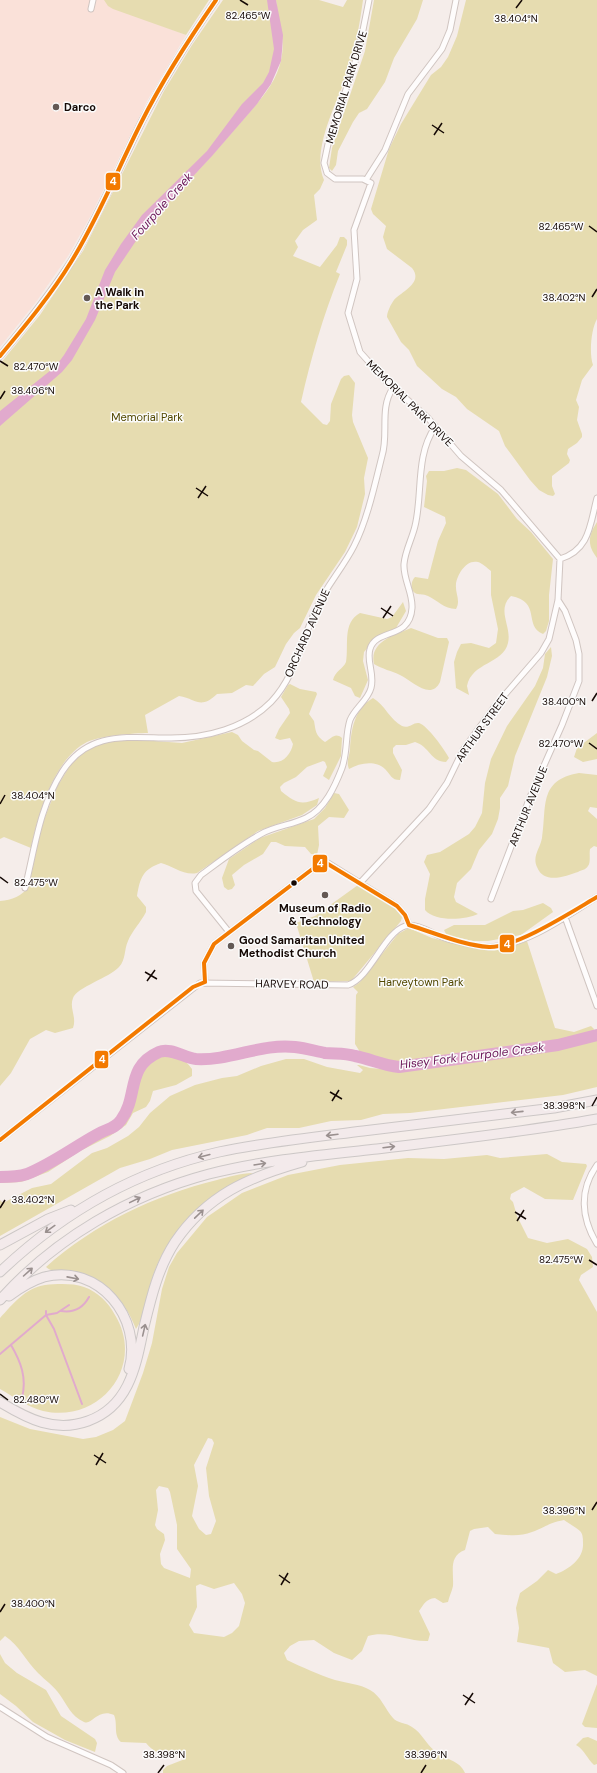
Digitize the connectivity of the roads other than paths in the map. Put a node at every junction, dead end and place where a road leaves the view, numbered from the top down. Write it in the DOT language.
graph roads {
  1 [pos="93,0"];
  2 [pos="216,0"];
  3 [pos="369,0"];
  4 [pos="456,0"];
  5 [pos="91,9"];
  6 [pos="366,180"];
  7 [pos="0,356"];
  8 [pos="393,388"];
  9 [pos="435,427"];
  10 [pos="597,498"];
  11 [pos="560,559"];
  12 [pos="558,600"];
  13 [pos="360,883"];
  14 [pos="24,888"];
  15 [pos="597,897"];
  16 [pos="491,899"];
  17 [pos="565,916"];
  18 [pos="409,925"];
  19 [pos="229,932"];
  20 [pos="205,982"];
  21 [pos="597,1006"];
  22 [pos="597,1100"];
  23 [pos="597,1119"];
  24 [pos="0,1140"];
  25 [pos="326,1155"];
  26 [pos="597,1165"];
  27 [pos="87,1204"];
  28 [pos="597,1244"];
  29 [pos="0,1245"];
  30 [pos="0,1272"];
  31 [pos="0,1300"];
  32 [pos="0,1303"];
  33 [pos="0,1396"];
  34 [pos="0,1402"];
  35 [pos="0,1707"];
  36 [pos="123,1773"];
  1 -- 5 [label="street"];
  2 -- 7 [label="street"];
  3 -- 6 [label="street, MEMORIAL PARK DRIVE"];
  4 -- 6 [label="street"];
  6 -- 8 [label="street, MEMORIAL PARK DRIVE"];
  8 -- 9 [label="street, MEMORIAL PARK DRIVE"];
  8 -- 14 [label="street, ORCHARD AVENUE"];
  9 -- 11 [label="street, MEMORIAL PARK DRIVE"];
  9 -- 19 [label="street"];
  10 -- 11 [label="street"];
  11 -- 12 [label="street"];
  12 -- 13 [label="street, ARTHUR STREET"];
  12 -- 16 [label="street, ARTHUR AVENUE"];
  13 -- 18 [label="street"];
  13 -- 19 [label="street"];
  15 -- 17 [label="street"];
  17 -- 18 [label="street"];
  17 -- 21 [label="street"];
  18 -- 20 [label="street, HARVEY ROAD"];
  19 -- 20 [label="street"];
  20 -- 24 [label="street, HARVEY ROAD"];
  22 -- 27 [label="highway, one-way"];
  25 -- 23 [label="highway, one-way"];
  31 -- 25 [label="highway, one-way"];
  34 -- 25 [label="highway, one-way"];
  26 -- 28 [label="street"];
  27 -- 29 [label="highway"];
  27 -- 30 [label="highway, one-way"];
  32 -- 33 [label="highway, one-way"];
  35 -- 36 [label="street"];
}
